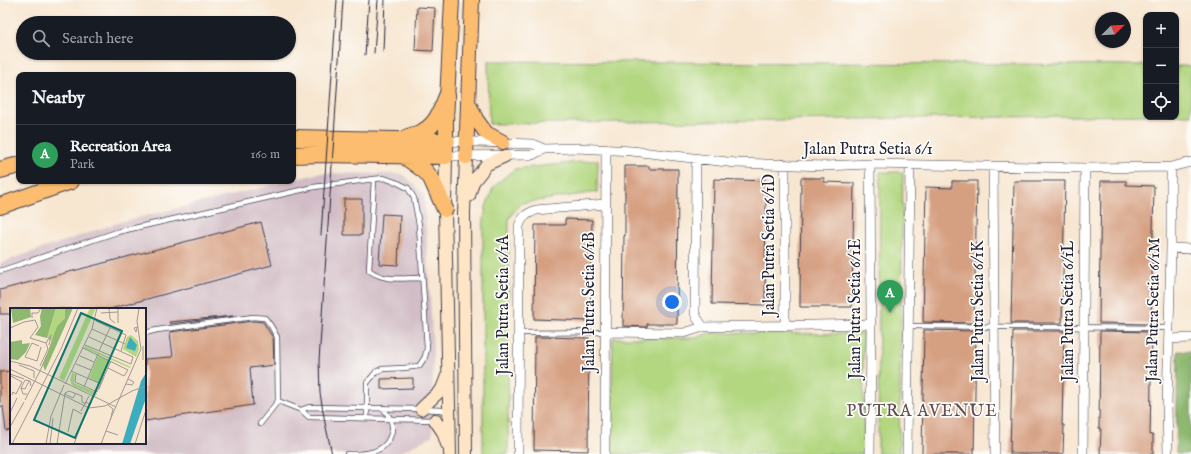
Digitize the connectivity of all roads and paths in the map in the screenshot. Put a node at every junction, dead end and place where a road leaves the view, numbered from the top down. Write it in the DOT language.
graph roads {
  1 [pos="452,0"];
  2 [pos="472,0"];
  3 [pos="447,96"];
  4 [pos="468,102"];
  5 [pos="296,138"];
  6 [pos="399,139"];
  7 [pos="467,141"];
  8 [pos="446,148"];
  9 [pos="504,149"];
  10 [pos="544,149"];
  11 [pos="606,150"];
  12 [pos="296,155"];
  13 [pos="403,155"];
  14 [pos="466,157"];
  15 [pos="696,159"];
  16 [pos="1191,162"];
  17 [pos="785,164"];
  18 [pos="870,164"];
  19 [pos="910,165"];
  20 [pos="16,166"];
  21 [pos="993,167"];
  22 [pos="1171,167"];
  23 [pos="1085,168"];
  24 [pos="0,170"];
  25 [pos="374,179"];
  26 [pos="62,184"];
  27 [pos="605,204"];
  28 [pos="0,206"];
  29 [pos="445,209"];
  30 [pos="464,213"];
  31 [pos="1171,248"];
  32 [pos="1191,249"];
  33 [pos="0,271"];
  34 [pos="422,278"];
  35 [pos="871,324"];
  36 [pos="785,326"];
  37 [pos="908,326"];
  38 [pos="994,326"];
  39 [pos="703,327"];
  40 [pos="1084,327"];
  41 [pos="1170,328"];
  42 [pos="606,332"];
  43 [pos="146,333"];
  44 [pos="519,333"];
  45 [pos="1191,338"];
  46 [pos="1170,339"];
  47 [pos="448,371"];
  48 [pos="466,395"];
  49 [pos="278,401"];
  50 [pos="367,408"];
  51 [pos="383,408"];
  52 [pos="422,409"];
  53 [pos="301,410"];
  54 [pos="450,414"];
  55 [pos="367,418"];
  56 [pos="391,419"];
  57 [pos="435,420"];
  58 [pos="260,424"];
  59 [pos="466,435"];
  60 [pos="347,454"];
  61 [pos="450,454"];
  62 [pos="466,454"];
  63 [pos="518,454"];
  64 [pos="605,454"];
  65 [pos="870,454"];
  66 [pos="907,454"];
  67 [pos="995,454"];
  68 [pos="1083,454"];
  69 [pos="1168,454"];
  1 -- 3 [label="main road"];
  2 -- 4 [label="main road"];
  3 -- 6 [label="highway"];
  3 -- 8 [label="main road"];
  4 -- 7 [label="main road"];
  4 -- 9 [label="main road"];
  5 -- 6 [label="highway"];
  6 -- 8 [label="highway"];
  7 -- 8 [label="street"];
  7 -- 9 [label="street"];
  7 -- 14 [label="main road"];
  8 -- 13 [label="highway"];
  8 -- 14 [label="street"];
  8 -- 29 [label="main road"];
  9 -- 10 [label="street"];
  9 -- 10 [label="street"];
  9 -- 14 [label="street"];
  9 -- 30 [label="main road"];
  10 -- 11 [label="street, Jalan Putra Setia 6/1"];
  11 -- 15 [label="street, Jalan Putra Setia 6/1"];
  11 -- 27 [label="street, Jalan Putra Setia 6/1B"];
  12 -- 13 [label="highway"];
  13 -- 29 [label="highway"];
  14 -- 30 [label="main road"];
  15 -- 17 [label="street, Jalan Putra Setia 6/1"];
  15 -- 39 [label="street"];
  16 -- 22 [label="street, Jalan Putra Setia 6/1"];
  17 -- 18 [label="street, Jalan Putra Setia 6/1"];
  17 -- 36 [label="street, Jalan Putra Setia 6/1D"];
  18 -- 19 [label="street, Jalan Putra Setia 6/1"];
  18 -- 35 [label="street, Jalan Putra Setia 6/1E"];
  19 -- 21 [label="street, Jalan Putra Setia 6/1"];
  19 -- 37 [label="street"];
  20 -- 24 [label="highway"];
  21 -- 23 [label="street, Jalan Putra Setia 6/1"];
  21 -- 38 [label="street, Jalan Putra Setia 6/1K"];
  22 -- 23 [label="street, Jalan Putra Setia 6/1"];
  22 -- 31 [label="street, Jalan Putra Setia 6/1M"];
  23 -- 40 [label="street, Jalan Putra Setia 6/1L"];
  25 -- 33 [label="lane"];
  25 -- 34 [label="lane"];
  25 -- 34 [label="lane"];
  26 -- 28 [label="highway"];
  27 -- 42 [label="street, Jalan Putra Setia 6/1B"];
  27 -- 44 [label="street, Jalan Putra Setia 6/1A"];
  29 -- 47 [label="main road"];
  30 -- 48 [label="main road"];
  31 -- 32 [label="street"];
  31 -- 41 [label="street, Jalan Putra Setia 6/1M"];
  34 -- 50 [label="lane"];
  35 -- 36 [label="street"];
  35 -- 65 [label="street, Jalan Putra Setia 6/1E"];
  36 -- 39 [label="street"];
  37 -- 38 [label="lane"];
  37 -- 66 [label="street"];
  38 -- 40 [label="lane"];
  38 -- 67 [label="street, Jalan Putra Setia 6/1K"];
  39 -- 42 [label="street"];
  40 -- 41 [label="lane"];
  40 -- 68 [label="street, Jalan Putra Setia 6/1L"];
  41 -- 46 [label="street, Jalan Putra Setia 6/1M"];
  42 -- 44 [label="lane"];
  42 -- 64 [label="street, Jalan Putra Setia 6/1B"];
  43 -- 49 [label="lane"];
  44 -- 63 [label="street, Jalan Putra Setia 6/1A"];
  45 -- 46 [label="street"];
  46 -- 69 [label="street, Jalan Putra Setia 6/1M"];
  47 -- 52 [label="main road"];
  47 -- 54 [label="main road"];
  48 -- 54 [label="main road"];
  48 -- 59 [label="main road"];
  49 -- 53 [label="lane"];
  49 -- 58 [label="lane"];
  50 -- 51 [label="lane"];
  50 -- 53 [label="lane"];
  50 -- 55 [label="lane"];
  51 -- 52 [label="lane"];
  51 -- 56 [label="lane"];
  52 -- 54 [label="lane"];
  53 -- 55 [label="lane"];
  54 -- 57 [label="lane"];
  54 -- 59 [label="main road"];
  54 -- 61 [label="main road"];
  55 -- 56 [label="lane"];
  56 -- 57 [label="lane"];
  56 -- 60 [label="lane"];
  57 -- 61 [label="main road"];
  59 -- 62 [label="main road"];
}
